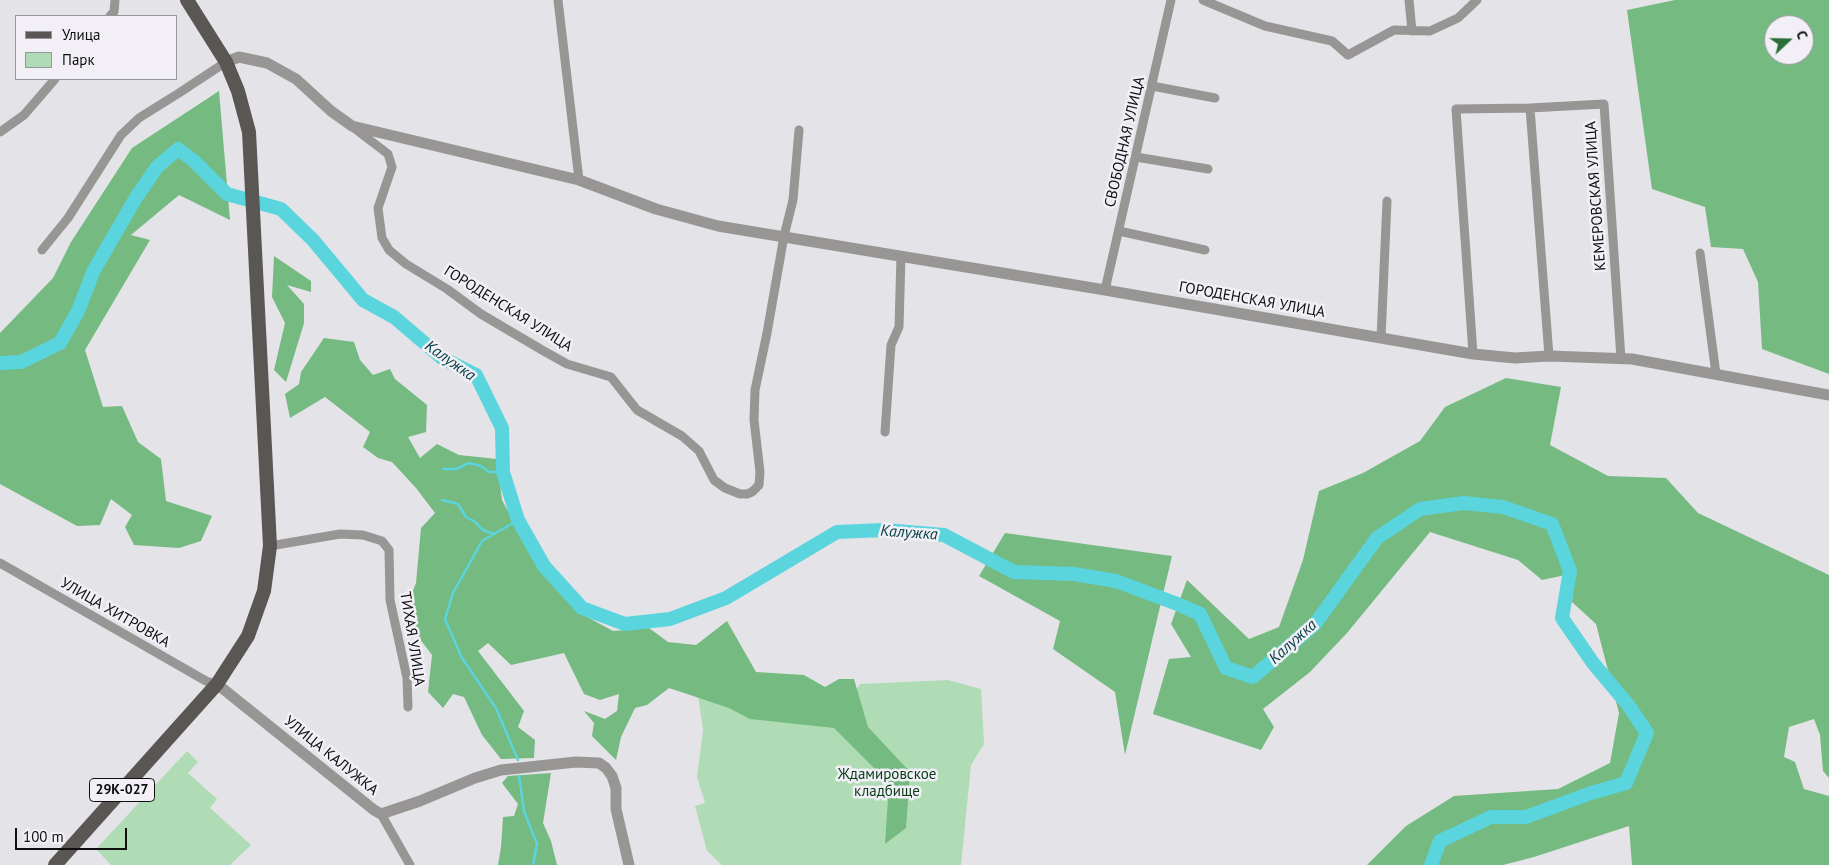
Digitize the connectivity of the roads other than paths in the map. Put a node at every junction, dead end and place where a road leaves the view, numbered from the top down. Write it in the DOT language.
graph roads {
  1 [pos="115,0"];
  2 [pos="187,0"];
  3 [pos="558,0"];
  4 [pos="1171,0"];
  5 [pos="1203,0"];
  6 [pos="1409,0"];
  7 [pos="1477,0"];
  8 [pos="111,15"];
  9 [pos="1412,30"];
  10 [pos="226,62"];
  11 [pos="54,80"];
  12 [pos="1152,86"];
  13 [pos="1215,98"];
  14 [pos="1530,108"];
  15 [pos="352,126"];
  16 [pos="800,130"];
  17 [pos="0,132"];
  18 [pos="1136,157"];
  19 [pos="1208,169"];
  20 [pos="579,180"];
  21 [pos="1387,201"];
  22 [pos="1119,231"];
  23 [pos="784,236"];
  24 [pos="42,250"];
  25 [pos="1205,250"];
  26 [pos="1700,253"];
  27 [pos="900,256"];
  28 [pos="1105,290"];
  29 [pos="1381,338"];
  30 [pos="1473,354"];
  31 [pos="1549,356"];
  32 [pos="1621,359"];
  33 [pos="1716,374"];
  34 [pos="1829,395"];
  35 [pos="885,432"];
  36 [pos="270,546"];
  37 [pos="0,563"];
  38 [pos="217,684"];
  39 [pos="408,707"];
  40 [pos="381,814"];
  41 [pos="55,865"];
  42 [pos="410,865"];
  43 [pos="629,865"];
  1 -- 8 [label="street"];
  2 -- 10 [label="main road"];
  3 -- 20 [label="street"];
  4 -- 12 [label="street, СВОБОДНАЯ УЛИЦА"];
  5 -- 9 [label="street"];
  6 -- 9 [label="street"];
  7 -- 9 [label="street"];
  10 -- 15 [label="street, ГОРОДЕНСКАЯ УЛИЦА"];
  10 -- 24 [label="street"];
  10 -- 36 [label="main road"];
  11 -- 17 [label="street"];
  12 -- 13 [label="street"];
  12 -- 18 [label="street, СВОБОДНАЯ УЛИЦА"];
  14 -- 30 [label="street, КЕМЕРОВСКАЯ УЛИЦА"];
  14 -- 31 [label="street"];
  14 -- 32 [label="street, КЕМЕРОВСКАЯ УЛИЦА"];
  15 -- 20 [label="street, ГОРОДЕНСКАЯ УЛИЦА"];
  15 -- 23 [label="street, ГОРОДЕНСКАЯ УЛИЦА"];
  16 -- 23 [label="street, ГОРОДЕНСКАЯ УЛИЦА"];
  18 -- 19 [label="street"];
  18 -- 22 [label="street, СВОБОДНАЯ УЛИЦА"];
  20 -- 23 [label="street, ГОРОДЕНСКАЯ УЛИЦА"];
  21 -- 29 [label="street"];
  22 -- 25 [label="street"];
  22 -- 28 [label="street, СВОБОДНАЯ УЛИЦА"];
  23 -- 27 [label="street, ГОРОДЕНСКАЯ УЛИЦА"];
  26 -- 33 [label="street"];
  27 -- 28 [label="street, ГОРОДЕНСКАЯ УЛИЦА"];
  27 -- 35 [label="street"];
  28 -- 29 [label="street, ГОРОДЕНСКАЯ УЛИЦА"];
  29 -- 30 [label="street, ГОРОДЕНСКАЯ УЛИЦА"];
  30 -- 31 [label="street, ГОРОДЕНСКАЯ УЛИЦА"];
  31 -- 32 [label="street, ГОРОДЕНСКАЯ УЛИЦА"];
  32 -- 33 [label="street, ГОРОДЕНСКАЯ УЛИЦА"];
  33 -- 34 [label="street, ГОРОДЕНСКАЯ УЛИЦА"];
  36 -- 38 [label="main road"];
  36 -- 39 [label="street, ТИХАЯ УЛИЦА"];
  37 -- 38 [label="street, УЛИЦА ХИТРОВКА"];
  38 -- 40 [label="street, УЛИЦА КАЛУЖКА"];
  38 -- 41 [label="main road, 29К-027"];
  40 -- 42 [label="street, УЛИЦА КАЛУЖКА"];
  40 -- 43 [label="street"];
}
